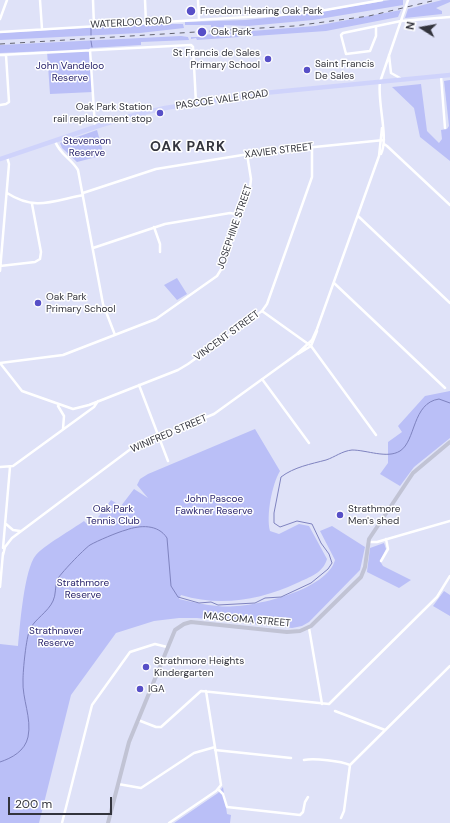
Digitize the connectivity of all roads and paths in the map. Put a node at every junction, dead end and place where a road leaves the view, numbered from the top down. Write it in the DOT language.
graph roads {
  1 [pos="7,0"];
  2 [pos="40,0"];
  3 [pos="92,0"];
  4 [pos="145,0"];
  5 [pos="198,0"];
  6 [pos="382,0"];
  7 [pos="407,0"];
  8 [pos="450,17"];
  9 [pos="0,19"];
  10 [pos="199,20"];
  11 [pos="401,21"];
  12 [pos="146,23"];
  13 [pos="94,26"];
  14 [pos="376,27"];
  15 [pos="42,29"];
  16 [pos="0,32"];
  17 [pos="90,50"];
  18 [pos="0,55"];
  19 [pos="6,55"];
  20 [pos="389,55"];
  21 [pos="450,75"];
  22 [pos="441,76"];
  23 [pos="404,80"];
  24 [pos="380,82"];
  25 [pos="196,103"];
  26 [pos="0,105"];
  27 [pos="95,127"];
  28 [pos="445,128"];
  29 [pos="382,139"];
  30 [pos="55,140"];
  31 [pos="382,144"];
  32 [pos="312,147"];
  33 [pos="247,154"];
  34 [pos="7,156"];
  35 [pos="0,159"];
  36 [pos="7,193"];
  37 [pos="83,194"];
  38 [pos="32,204"];
  39 [pos="450,205"];
  40 [pos="240,215"];
  41 [pos="358,216"];
  42 [pos="4,218"];
  43 [pos="0,219"];
  44 [pos="154,227"];
  45 [pos="93,248"];
  46 [pos="160,252"];
  47 [pos="0,266"];
  48 [pos="0,271"];
  49 [pos="334,283"];
  50 [pos="450,303"];
  51 [pos="262,311"];
  52 [pos="317,329"];
  53 [pos="115,335"];
  54 [pos="307,344"];
  55 [pos="311,346"];
  56 [pos="297,354"];
  57 [pos="0,363"];
  58 [pos="262,379"];
  59 [pos="138,385"];
  60 [pos="445,388"];
  61 [pos="98,401"];
  62 [pos="55,403"];
  63 [pos="89,405"];
  64 [pos="86,411"];
  65 [pos="62,430"];
  66 [pos="376,435"];
  67 [pos="159,436"];
  68 [pos="450,442"];
  69 [pos="309,443"];
  70 [pos="168,461"];
  71 [pos="0,467"];
  72 [pos="10,467"];
  73 [pos="450,521"];
  74 [pos="6,522"];
  75 [pos="22,530"];
  76 [pos="386,539"];
  77 [pos="368,542"];
  78 [pos="3,555"];
  79 [pos="381,561"];
  80 [pos="450,576"];
  81 [pos="0,587"];
  82 [pos="309,628"];
  83 [pos="167,647"];
  84 [pos="450,666"];
  85 [pos="206,691"];
  86 [pos="322,704"];
  87 [pos="335,711"];
  88 [pos="137,720"];
  89 [pos="385,730"];
  90 [pos="215,748"];
  91 [pos="291,758"];
  92 [pos="304,760"];
  93 [pos="350,765"];
  94 [pos="118,784"];
  95 [pos="218,789"];
  96 [pos="308,797"];
  97 [pos="341,818"];
  98 [pos="62,823"];
  99 [pos="108,823"];
  100 [pos="169,823"];
  1 -- 9 [label="street"];
  2 -- 15 [label="street"];
  3 -- 13 [label="street"];
  4 -- 12 [label="street"];
  5 -- 10 [label="street"];
  6 -- 10 [label="street, WATERLOO ROAD"];
  7 -- 11 [label="street, WINIFRED STREET"];
  8 -- 11 [label="street"];
  10 -- 12 [label="street, WATERLOO ROAD"];
  11 -- 14 [label="street"];
  11 -- 20 [label="street, WINIFRED STREET"];
  12 -- 13 [label="street, WATERLOO ROAD"];
  13 -- 15 [label="street, WATERLOO ROAD"];
  14 -- 14 [label="street"];
  15 -- 16 [label="street, WATERLOO ROAD"];
  17 -- 19 [label="street"];
  17 -- 25 [label="street"];
  17 -- 27 [label="street"];
  18 -- 19 [label="street"];
  19 -- 26 [label="street"];
  20 -- 23 [label="street"];
  20 -- 24 [label="street, WINIFRED STREET"];
  21 -- 22 [label="main road, PASCOE VALE ROAD"];
  22 -- 23 [label="main road, PASCOE VALE ROAD"];
  22 -- 28 [label="street"];
  23 -- 24 [label="main road, PASCOE VALE ROAD"];
  24 -- 25 [label="main road, PASCOE VALE ROAD"];
  24 -- 29 [label="street, WINIFRED STREET"];
  25 -- 27 [label="main road, PASCOE VALE ROAD"];
  27 -- 30 [label="main road, PASCOE VALE ROAD"];
  29 -- 31 [label="street, WINIFRED STREET"];
  29 -- 32 [label="street, XAVIER STREET"];
  30 -- 34 [label="main road, PASCOE VALE ROAD"];
  30 -- 37 [label="street"];
  31 -- 39 [label="street"];
  31 -- 41 [label="street, WINIFRED STREET"];
  32 -- 33 [label="street, XAVIER STREET"];
  32 -- 51 [label="street, VINCENT STREET"];
  33 -- 37 [label="street, XAVIER STREET"];
  33 -- 40 [label="street, JOSEPHINE STREET"];
  34 -- 35 [label="main road, PASCOE VALE ROAD"];
  34 -- 36 [label="street"];
  36 -- 38 [label="street"];
  36 -- 42 [label="street"];
  37 -- 38 [label="street, XAVIER STREET"];
  37 -- 45 [label="street"];
  38 -- 47 [label="street"];
  40 -- 44 [label="street"];
  40 -- 53 [label="street, JOSEPHINE STREET"];
  41 -- 49 [label="street, WINIFRED STREET"];
  41 -- 50 [label="street"];
  42 -- 43 [label="street"];
  42 -- 47 [label="street"];
  44 -- 45 [label="street"];
  44 -- 46 [label="street"];
  45 -- 53 [label="street"];
  47 -- 48 [label="street"];
  49 -- 52 [label="street, WINIFRED STREET"];
  49 -- 60 [label="street"];
  51 -- 54 [label="street"];
  51 -- 59 [label="street, VINCENT STREET"];
  52 -- 54 [label="street, WINIFRED STREET"];
  52 -- 55 [label="street, WINIFRED STREET"];
  53 -- 57 [label="street, JOSEPHINE STREET"];
  54 -- 55 [label="street"];
  54 -- 56 [label="street, WINIFRED STREET"];
  55 -- 56 [label="street, WINIFRED STREET"];
  55 -- 66 [label="street"];
  56 -- 58 [label="street, WINIFRED STREET"];
  57 -- 62 [label="street"];
  58 -- 67 [label="street, WINIFRED STREET"];
  58 -- 69 [label="street"];
  59 -- 61 [label="street, VINCENT STREET"];
  59 -- 67 [label="street"];
  61 -- 63 [label="street, VINCENT STREET"];
  61 -- 64 [label="street, VINCENT STREET"];
  62 -- 63 [label="street"];
  62 -- 65 [label="street"];
  63 -- 64 [label="street, VINCENT STREET"];
  64 -- 65 [label="street, VINCENT STREET"];
  65 -- 72 [label="street, VINCENT STREET"];
  67 -- 70 [label="street"];
  67 -- 75 [label="street, WINIFRED STREET"];
  68 -- 77 [label="main road"];
  71 -- 72 [label="street"];
  72 -- 74 [label="street"];
  73 -- 76 [label="street"];
  74 -- 75 [label="street"];
  74 -- 78 [label="street"];
  75 -- 78 [label="street, WINIFRED STREET"];
  76 -- 77 [label="street"];
  76 -- 79 [label="street"];
  77 -- 82 [label="main road"];
  78 -- 81 [label="street"];
  80 -- 86 [label="street"];
  82 -- 83 [label="main road, MASCOMA STREET"];
  82 -- 86 [label="street"];
  83 -- 88 [label="main road, MASCOMA STREET"];
  83 -- 98 [label="street"];
  84 -- 89 [label="street"];
  85 -- 86 [label="street"];
  85 -- 88 [label="street"];
  85 -- 90 [label="street"];
  87 -- 89 [label="street"];
  88 -- 94 [label="main road, MASCOMA STREET"];
  89 -- 93 [label="street"];
  90 -- 91 [label="street"];
  90 -- 94 [label="street"];
  90 -- 95 [label="street"];
  92 -- 93 [label="street"];
  93 -- 97 [label="street"];
  94 -- 99 [label="main road, MASCOMA STREET"];
  95 -- 96 [label="street"];
  95 -- 100 [label="street"];
}
